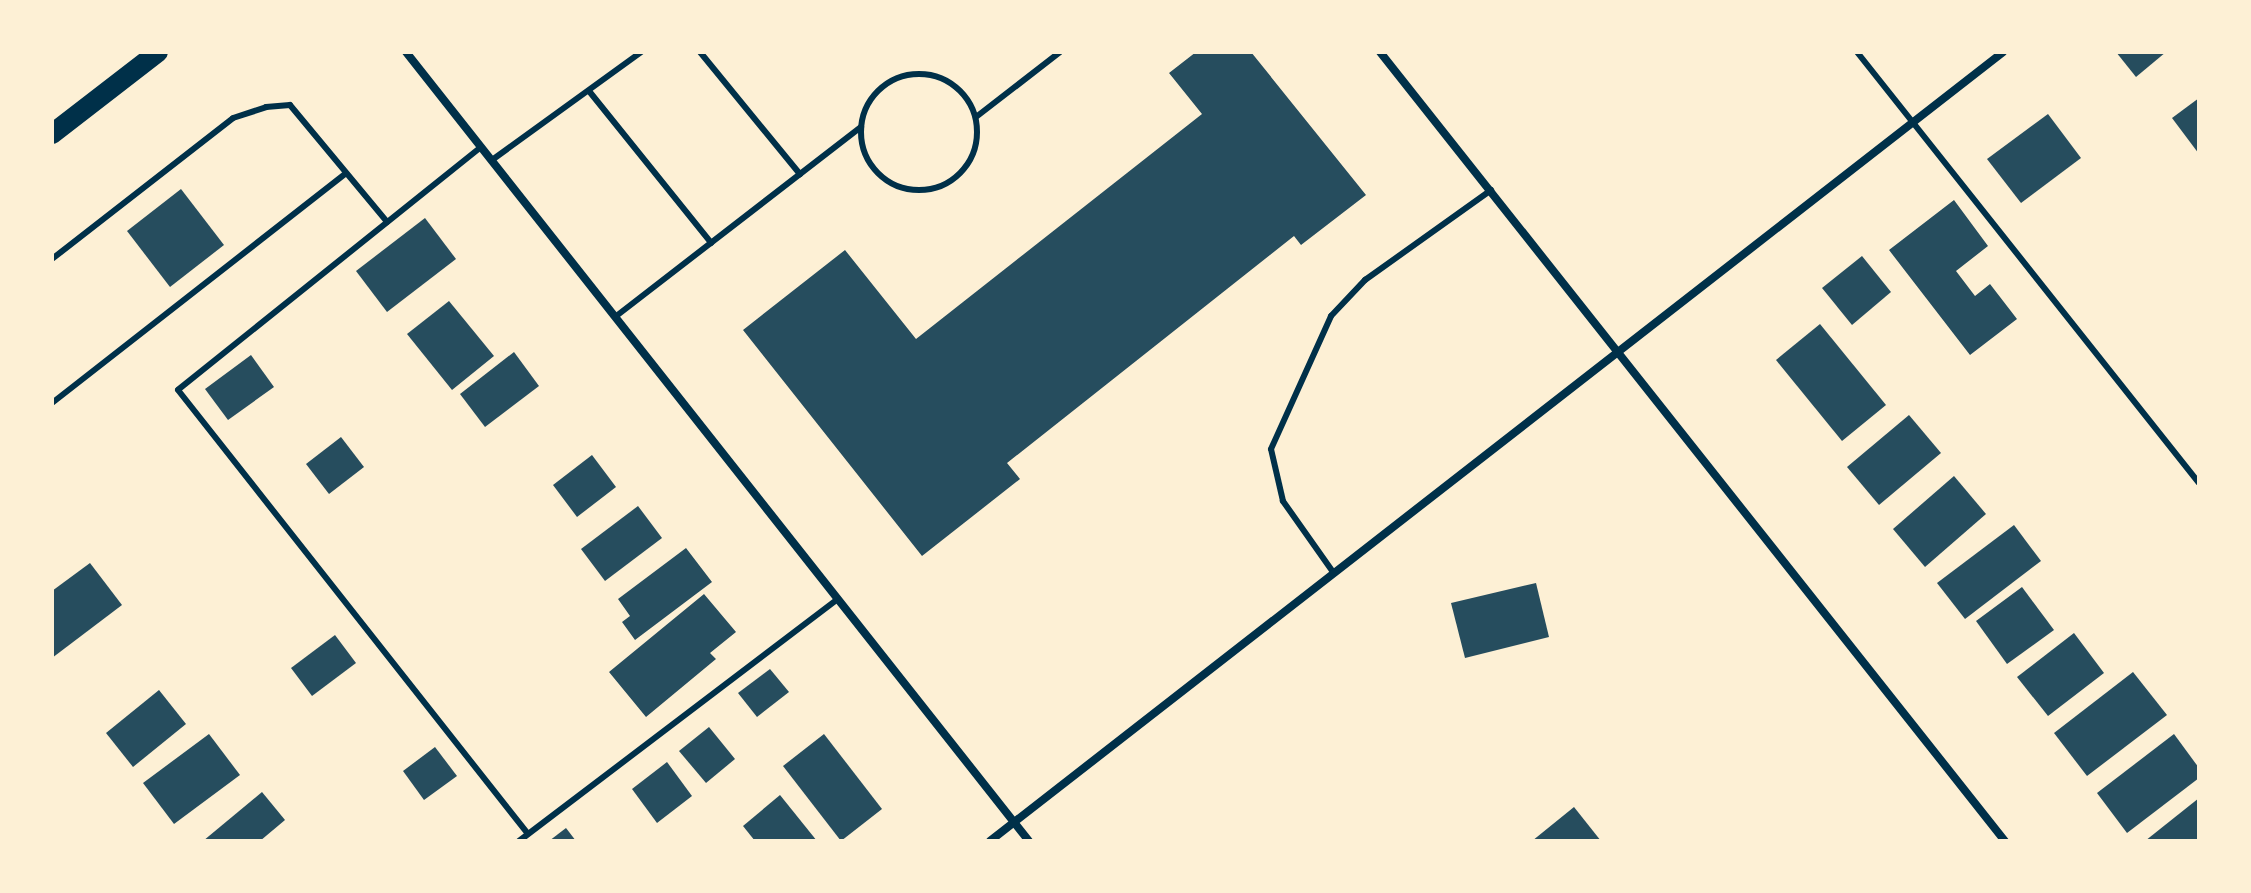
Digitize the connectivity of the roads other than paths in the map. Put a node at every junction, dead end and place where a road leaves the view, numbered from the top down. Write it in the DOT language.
graph roads {
  1 [pos="158,52"];
  2 [pos="406,52"];
  3 [pos="641,52"];
  4 [pos="700,52"];
  5 [pos="1060,52"];
  6 [pos="1380,52"];
  7 [pos="1857,52"];
  8 [pos="2003,52"];
  9 [pos="589,91"];
  10 [pos="976,117"];
  11 [pos="1912,122"];
  12 [pos="861,127"];
  13 [pos="52,134"];
  14 [pos="481,147"];
  15 [pos="492,160"];
  16 [pos="345,174"];
  17 [pos="800,174"];
  18 [pos="1491,190"];
  19 [pos="387,222"];
  20 [pos="711,243"];
  21 [pos="52,259"];
  22 [pos="615,317"];
  23 [pos="1619,350"];
  24 [pos="52,403"];
  25 [pos="2199,483"];
  26 [pos="1333,572"];
  27 [pos="838,599"];
  28 [pos="1014,822"];
  29 [pos="528,834"];
  30 [pos="519,841"];
  31 [pos="990,841"];
  32 [pos="1029,841"];
  33 [pos="2005,841"];
  1 -- 13 [label="main road"];
  2 -- 14 [label="street"];
  3 -- 9 [label="lane"];
  4 -- 17 [label="lane"];
  5 -- 10 [label="lane"];
  6 -- 18 [label="street"];
  7 -- 11 [label="lane"];
  8 -- 11 [label="street"];
  9 -- 15 [label="lane"];
  9 -- 20 [label="lane"];
  10 -- 12 [label="lane"];
  10 -- 12 [label="lane"];
  11 -- 23 [label="street"];
  11 -- 25 [label="lane"];
  12 -- 17 [label="lane"];
  14 -- 15 [label="street"];
  14 -- 19 [label="lane"];
  15 -- 22 [label="street"];
  16 -- 19 [label="lane"];
  16 -- 21 [label="lane"];
  16 -- 24 [label="lane"];
  17 -- 20 [label="lane"];
  18 -- 23 [label="street"];
  18 -- 26 [label="lane"];
  19 -- 29 [label="lane"];
  20 -- 22 [label="lane"];
  22 -- 27 [label="street"];
  23 -- 26 [label="street"];
  23 -- 33 [label="street"];
  26 -- 28 [label="street"];
  27 -- 28 [label="street"];
  27 -- 29 [label="lane"];
  28 -- 31 [label="street"];
  28 -- 32 [label="street"];
  29 -- 30 [label="lane"];
}
